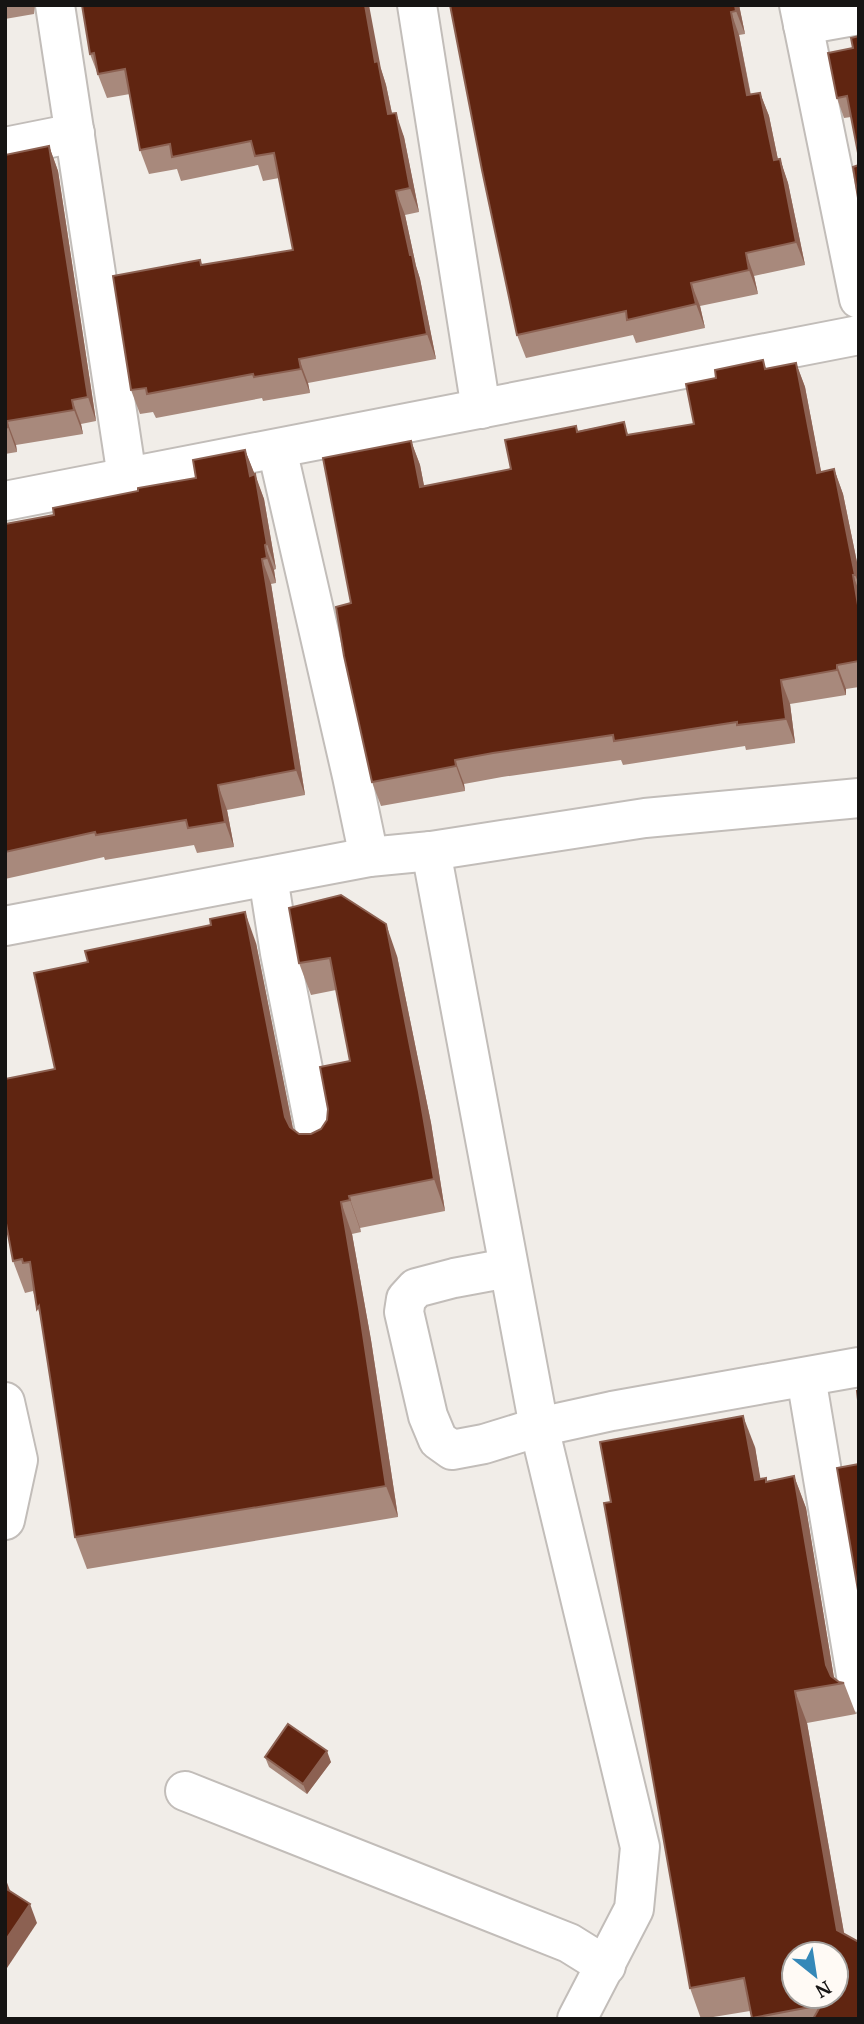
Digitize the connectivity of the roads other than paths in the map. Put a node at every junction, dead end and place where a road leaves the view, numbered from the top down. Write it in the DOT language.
graph roads {
  1 [pos="55,5"];
  2 [pos="417,5"];
  3 [pos="801,15"];
  4 [pos="859,15"];
  5 [pos="75,133"];
  6 [pos="5,146"];
  7 [pos="859,299"];
  8 [pos="859,335"];
  9 [pos="481,409"];
  10 [pos="277,449"];
  11 [pos="127,477"];
  12 [pos="5,501"];
  13 [pos="859,798"];
  14 [pos="431,851"];
  15 [pos="369,857"];
  16 [pos="268,877"];
  17 [pos="5,926"];
  18 [pos="318,1145"];
  19 [pos="508,1268"];
  20 [pos="859,1367"];
  21 [pos="806,1377"];
  22 [pos="5,1402"];
  23 [pos="539,1427"];
  24 [pos="5,1520"];
  25 [pos="859,1693"];
  26 [pos="185,1791"];
  27 [pos="606,1966"];
  28 [pos="578,2019"];
  1 -- 5 [label="street"];
  2 -- 9 [label="street"];
  3 -- 4 [label="street"];
  3 -- 7 [label="street"];
  5 -- 6 [label="street"];
  5 -- 11 [label="street"];
  8 -- 9 [label="street"];
  9 -- 10 [label="street"];
  10 -- 11 [label="street"];
  10 -- 15 [label="street"];
  11 -- 12 [label="street"];
  13 -- 14 [label="street"];
  14 -- 15 [label="street"];
  14 -- 19 [label="street"];
  15 -- 16 [label="street"];
  16 -- 17 [label="street"];
  16 -- 18 [label="street"];
  19 -- 23 [label="street"];
  19 -- 23 [label="street"];
  20 -- 21 [label="street"];
  21 -- 23 [label="street"];
  21 -- 25 [label="street"];
  22 -- 24 [label="street"];
  23 -- 27 [label="street"];
  26 -- 27 [label="street"];
  27 -- 28 [label="street"];
}
